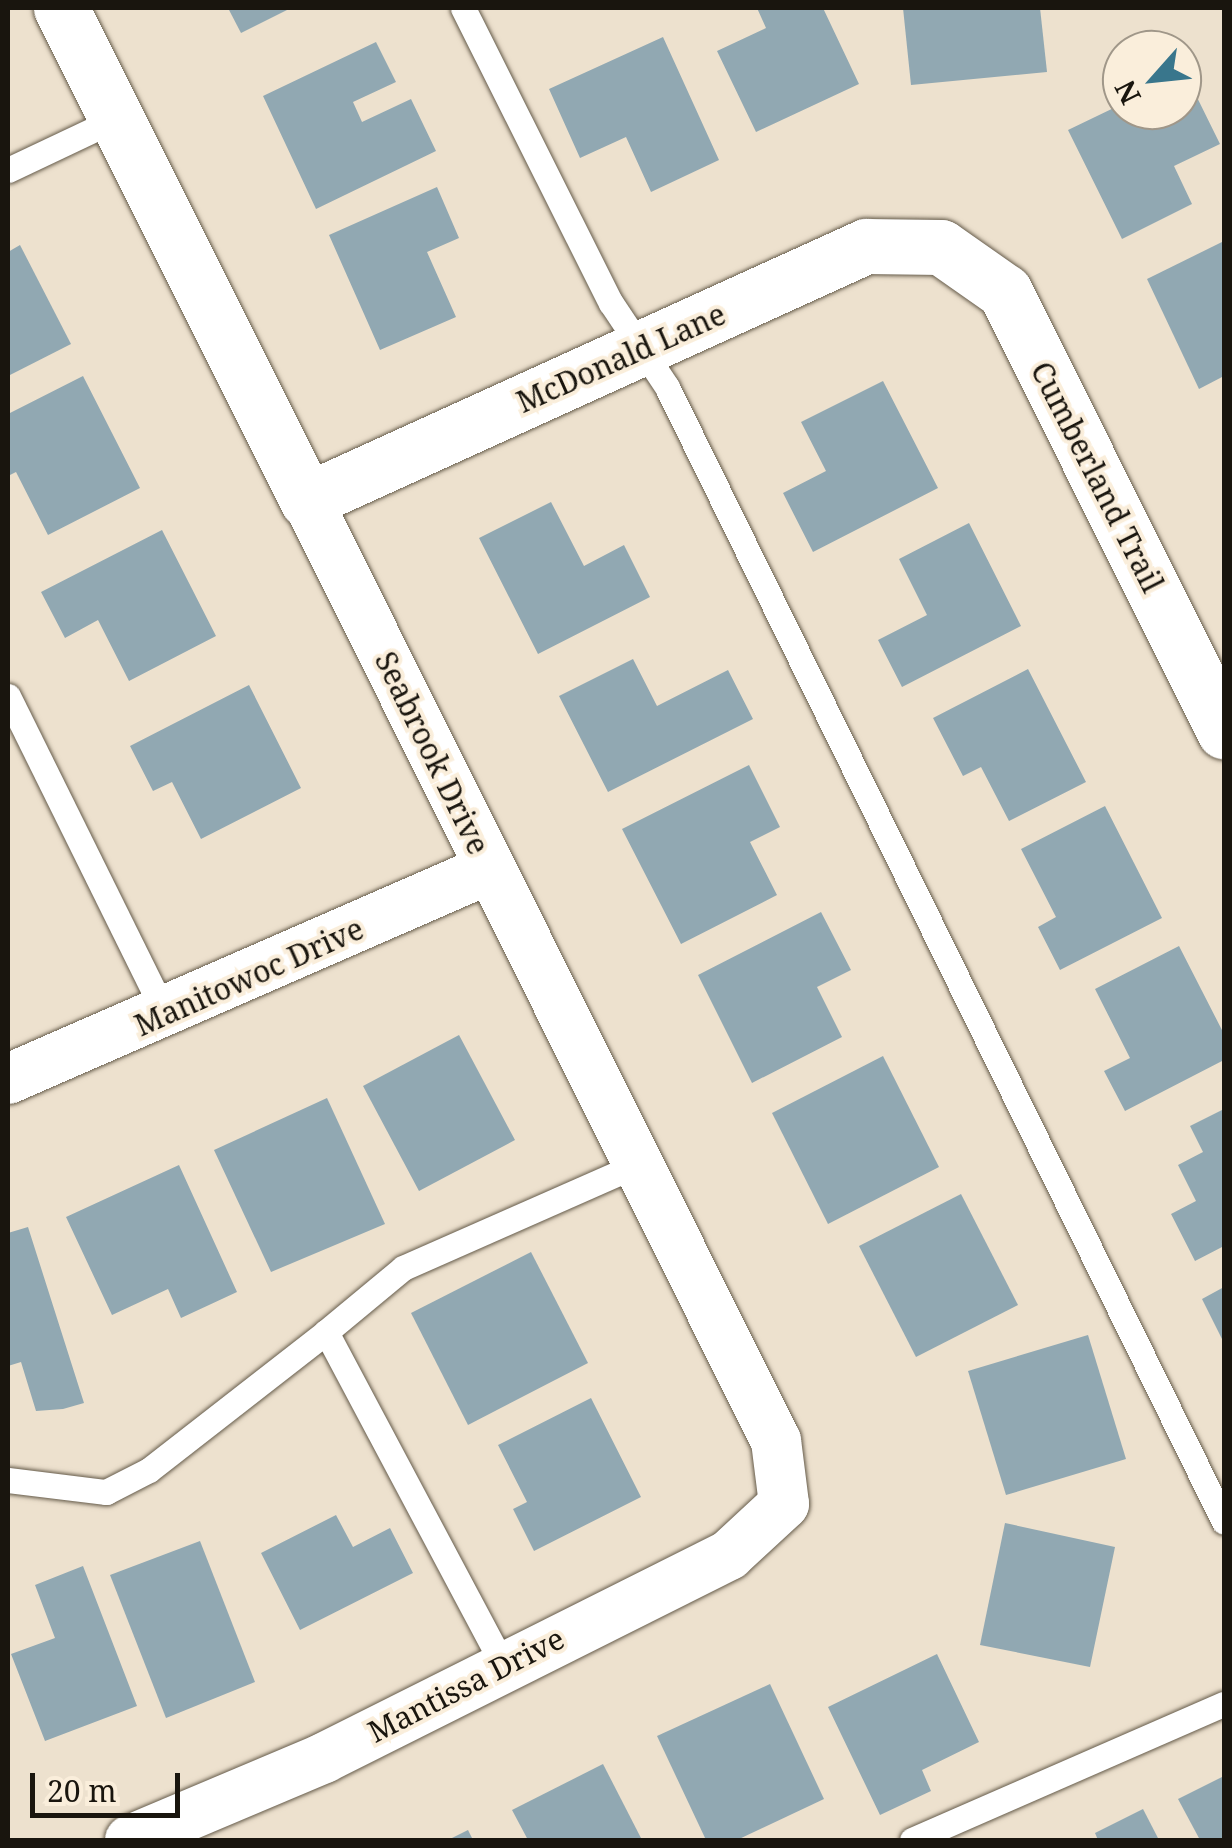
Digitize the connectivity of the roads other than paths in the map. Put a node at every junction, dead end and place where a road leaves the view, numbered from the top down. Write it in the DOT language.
graph roads {
  1 [pos="61,8"];
  2 [pos="463,8"];
  3 [pos="116,120"];
  4 [pos="8,170"];
  5 [pos="941,247"];
  6 [pos="641,349"];
  7 [pos="307,500"];
  8 [pos="8,696"];
  9 [pos="1224,732"];
  10 [pos="489,869"];
  11 [pos="166,1014"];
  12 [pos="8,1079"];
  13 [pos="637,1165"];
  14 [pos="326,1332"];
  15 [pos="8,1480"];
  16 [pos="784,1504"];
  17 [pos="1224,1522"];
  18 [pos="503,1665"];
  19 [pos="1224,1704"];
  20 [pos="130,1840"];
  21 [pos="912,1840"];
  1 -- 3 [label="street, Seabrook Drive"];
  2 -- 6 [label="lane"];
  3 -- 4 [label="lane"];
  3 -- 7 [label="street, Seabrook Drive"];
  5 -- 6 [label="street, McDonald Lane"];
  5 -- 9 [label="street, Cumberland Trail"];
  6 -- 7 [label="street, McDonald Lane"];
  6 -- 17 [label="lane"];
  7 -- 10 [label="street, Seabrook Drive"];
  8 -- 11 [label="lane"];
  10 -- 11 [label="street, Manitowoc Drive"];
  10 -- 13 [label="street, Seabrook Drive"];
  11 -- 12 [label="street, Manitowoc Drive"];
  13 -- 14 [label="lane"];
  13 -- 16 [label="street, Seabrook Drive"];
  14 -- 15 [label="lane"];
  14 -- 18 [label="lane"];
  16 -- 18 [label="street, Mantissa Drive"];
  18 -- 20 [label="street, Mantissa Drive"];
  19 -- 21 [label="lane"];
}
